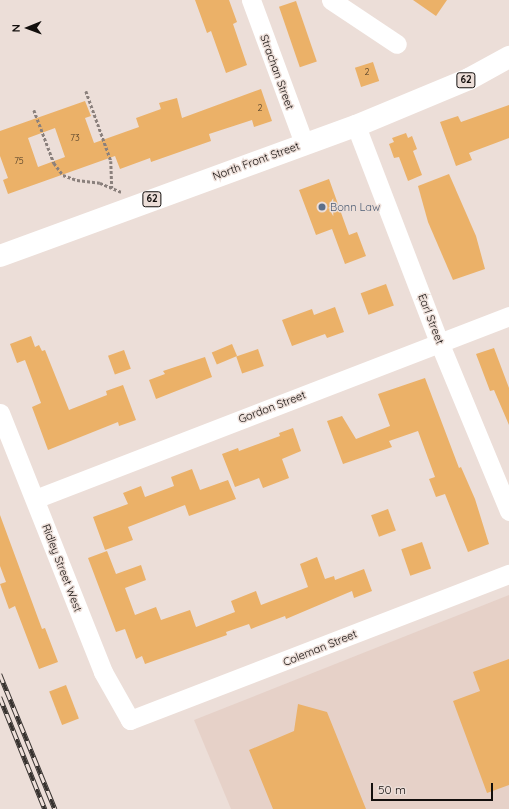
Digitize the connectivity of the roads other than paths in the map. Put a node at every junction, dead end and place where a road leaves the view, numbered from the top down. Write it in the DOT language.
graph roads {
  1 [pos="251,0"];
  2 [pos="336,1"];
  3 [pos="397,44"];
  4 [pos="509,57"];
  5 [pos="356,126"];
  6 [pos="304,143"];
  7 [pos="0,256"];
  8 [pos="509,316"];
  9 [pos="439,342"];
  10 [pos="0,413"];
  11 [pos="35,499"];
  12 [pos="509,511"];
  13 [pos="509,574"];
  14 [pos="130,720"];
  1 -- 6 [label="street, Strachan Street"];
  2 -- 3 [label="street"];
  4 -- 5 [label="main road, North Front Street / 62"];
  5 -- 6 [label="main road, North Front Street / 62"];
  5 -- 9 [label="street, Earl Street"];
  6 -- 7 [label="main road, North Front Street / 62"];
  8 -- 9 [label="street, Gordon Street"];
  9 -- 11 [label="street, Gordon Street"];
  9 -- 12 [label="street, Earl Street"];
  10 -- 11 [label="street, Ridley Street West"];
  11 -- 14 [label="street, Ridley Street West"];
  13 -- 14 [label="street, Coleman Street"];
}
